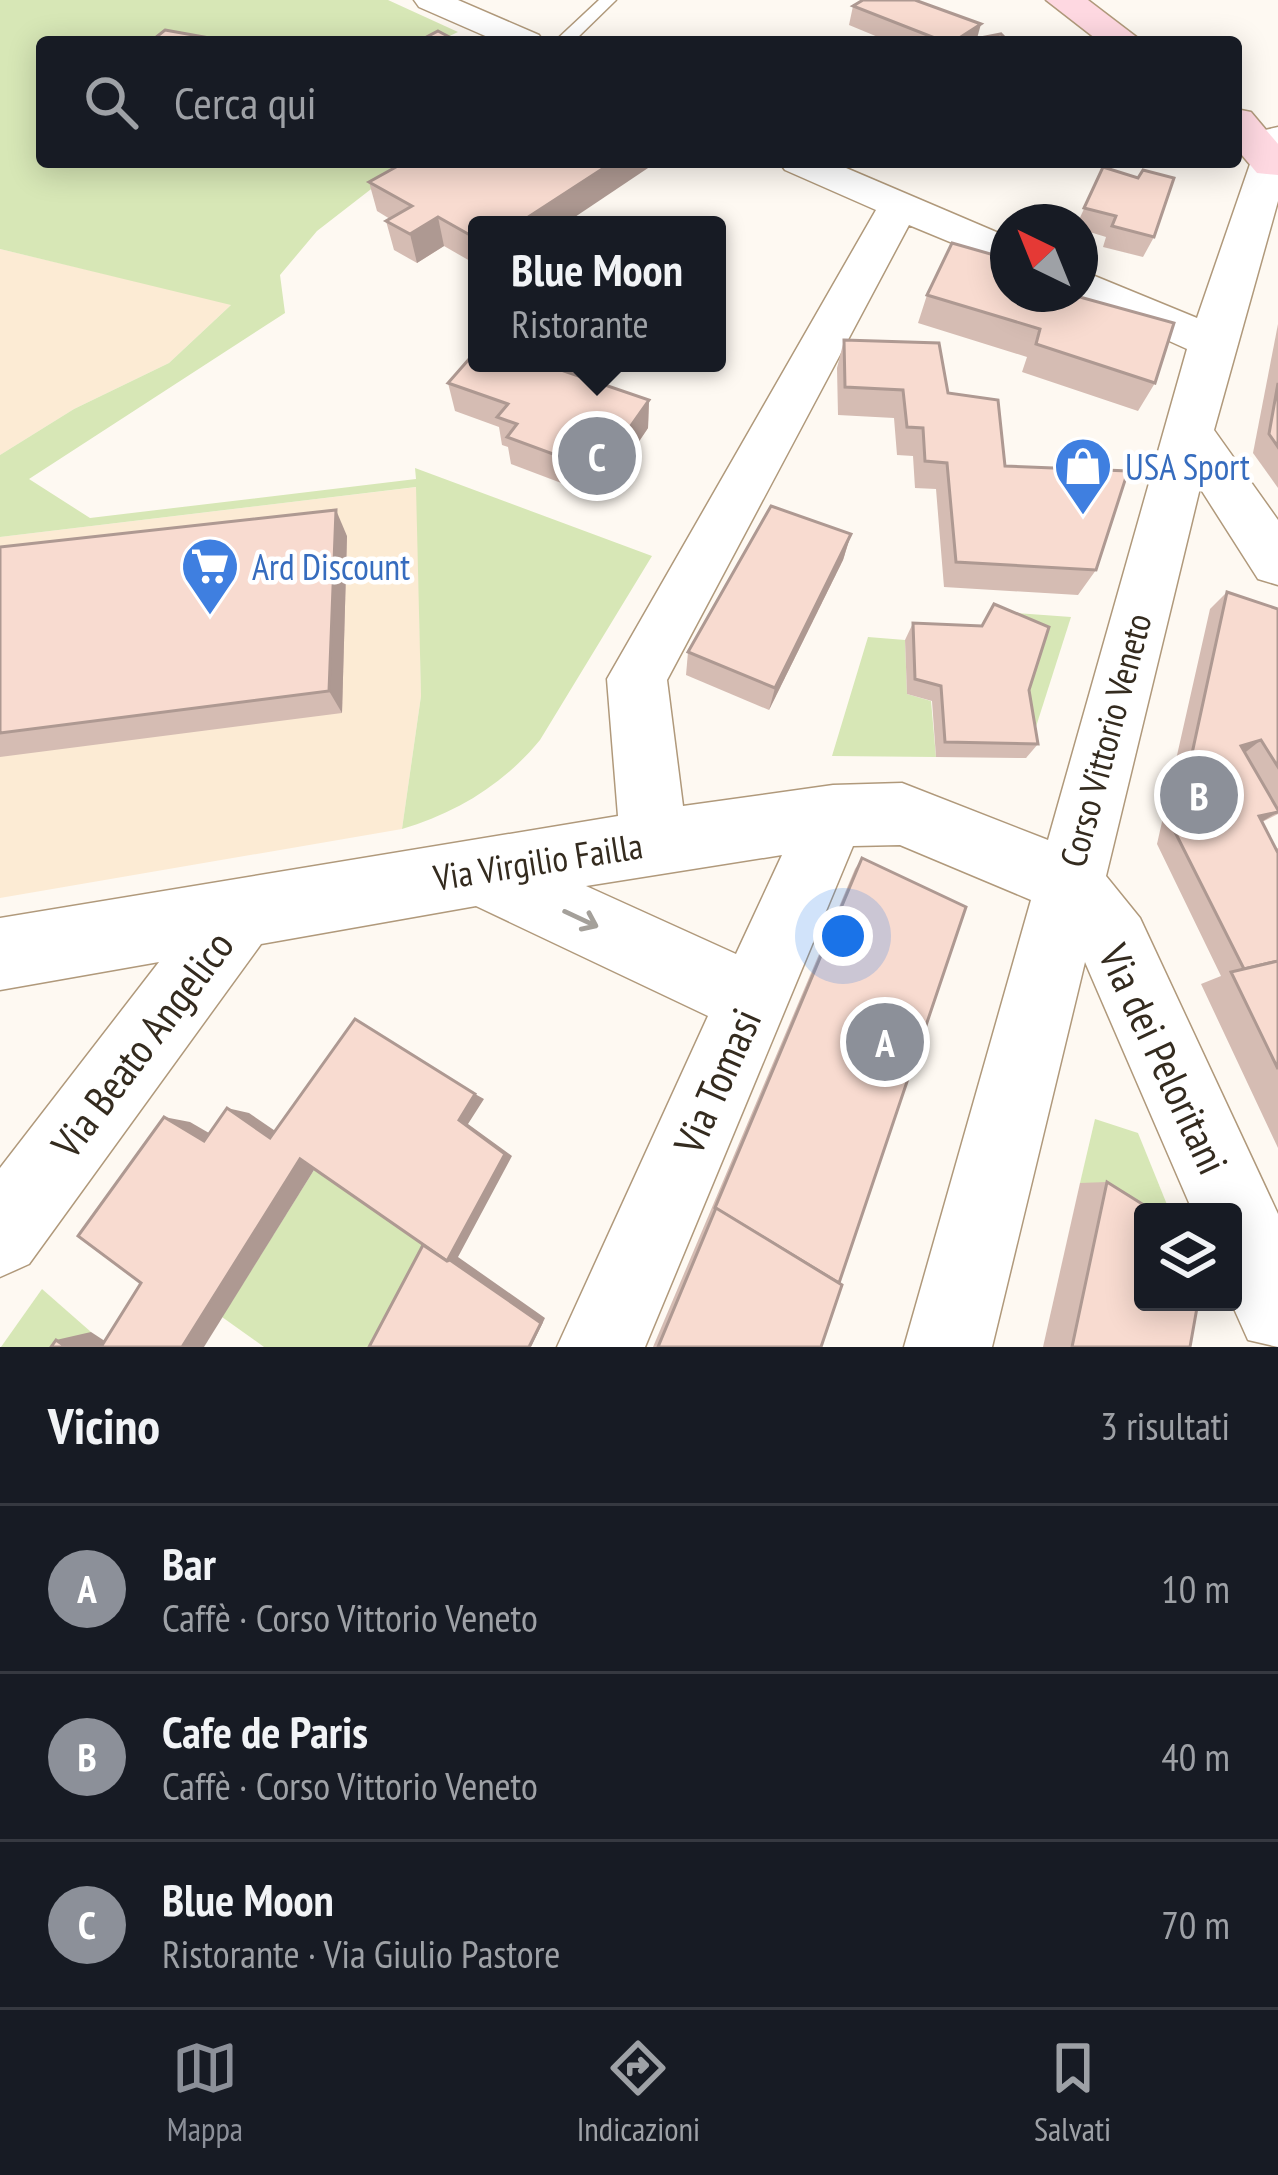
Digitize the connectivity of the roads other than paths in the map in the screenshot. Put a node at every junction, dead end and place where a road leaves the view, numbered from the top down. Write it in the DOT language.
graph roads {
  1 [pos="430,0"];
  2 [pos="608,0"];
  3 [pos="1027,0"];
  4 [pos="1064,0"];
  5 [pos="513,36"];
  6 [pos="569,36"];
  7 [pos="1077,36"];
  8 [pos="1115,36"];
  9 [pos="1260,147"];
  10 [pos="812,168"];
  11 [pos="898,206"];
  12 [pos="990,245"];
  13 [pos="1098,292"];
  14 [pos="1212,342"];
  15 [pos="1189,432"];
  16 [pos="1278,563"];
  17 [pos="833,815"];
  18 [pos="654,842"];
  19 [pos="474,870"];
  20 [pos="1067,881"];
  21 [pos="242,911"];
  22 [pos="0,954"];
  23 [pos="753,999"];
  24 [pos="0,1235"];
  25 [pos="1278,1310"];
  26 [pos="602,1347"];
  27 [pos="948,1347"];
  1 -- 5 [label="street"];
  2 -- 6 [label="lane"];
  3 -- 7 [label="street"];
  4 -- 8 [label="street"];
  9 -- 14 [label="street, Corso Vittorio Veneto"];
  10 -- 11 [label="street"];
  11 -- 12 [label="street"];
  11 -- 18 [label="street"];
  13 -- 14 [label="street"];
  14 -- 15 [label="street, Corso Vittorio Veneto"];
  15 -- 16 [label="street"];
  15 -- 20 [label="street, Corso Vittorio Veneto"];
  17 -- 18 [label="street, Via Virgilio Failla"];
  17 -- 20 [label="street, Via Virgilio Failla"];
  17 -- 23 [label="street, Via Tomasi"];
  18 -- 19 [label="street, Via Virgilio Failla"];
  19 -- 21 [label="street, Via Virgilio Failla"];
  19 -- 23 [label="street, one-way"];
  20 -- 25 [label="street, Via dei Peloritani"];
  20 -- 27 [label="street, Corso Vittorio Veneto"];
  21 -- 22 [label="street, Via Virgilio Failla"];
  21 -- 24 [label="street, Via Beato Angelico"];
  23 -- 26 [label="street, Via Tomasi"];
}
